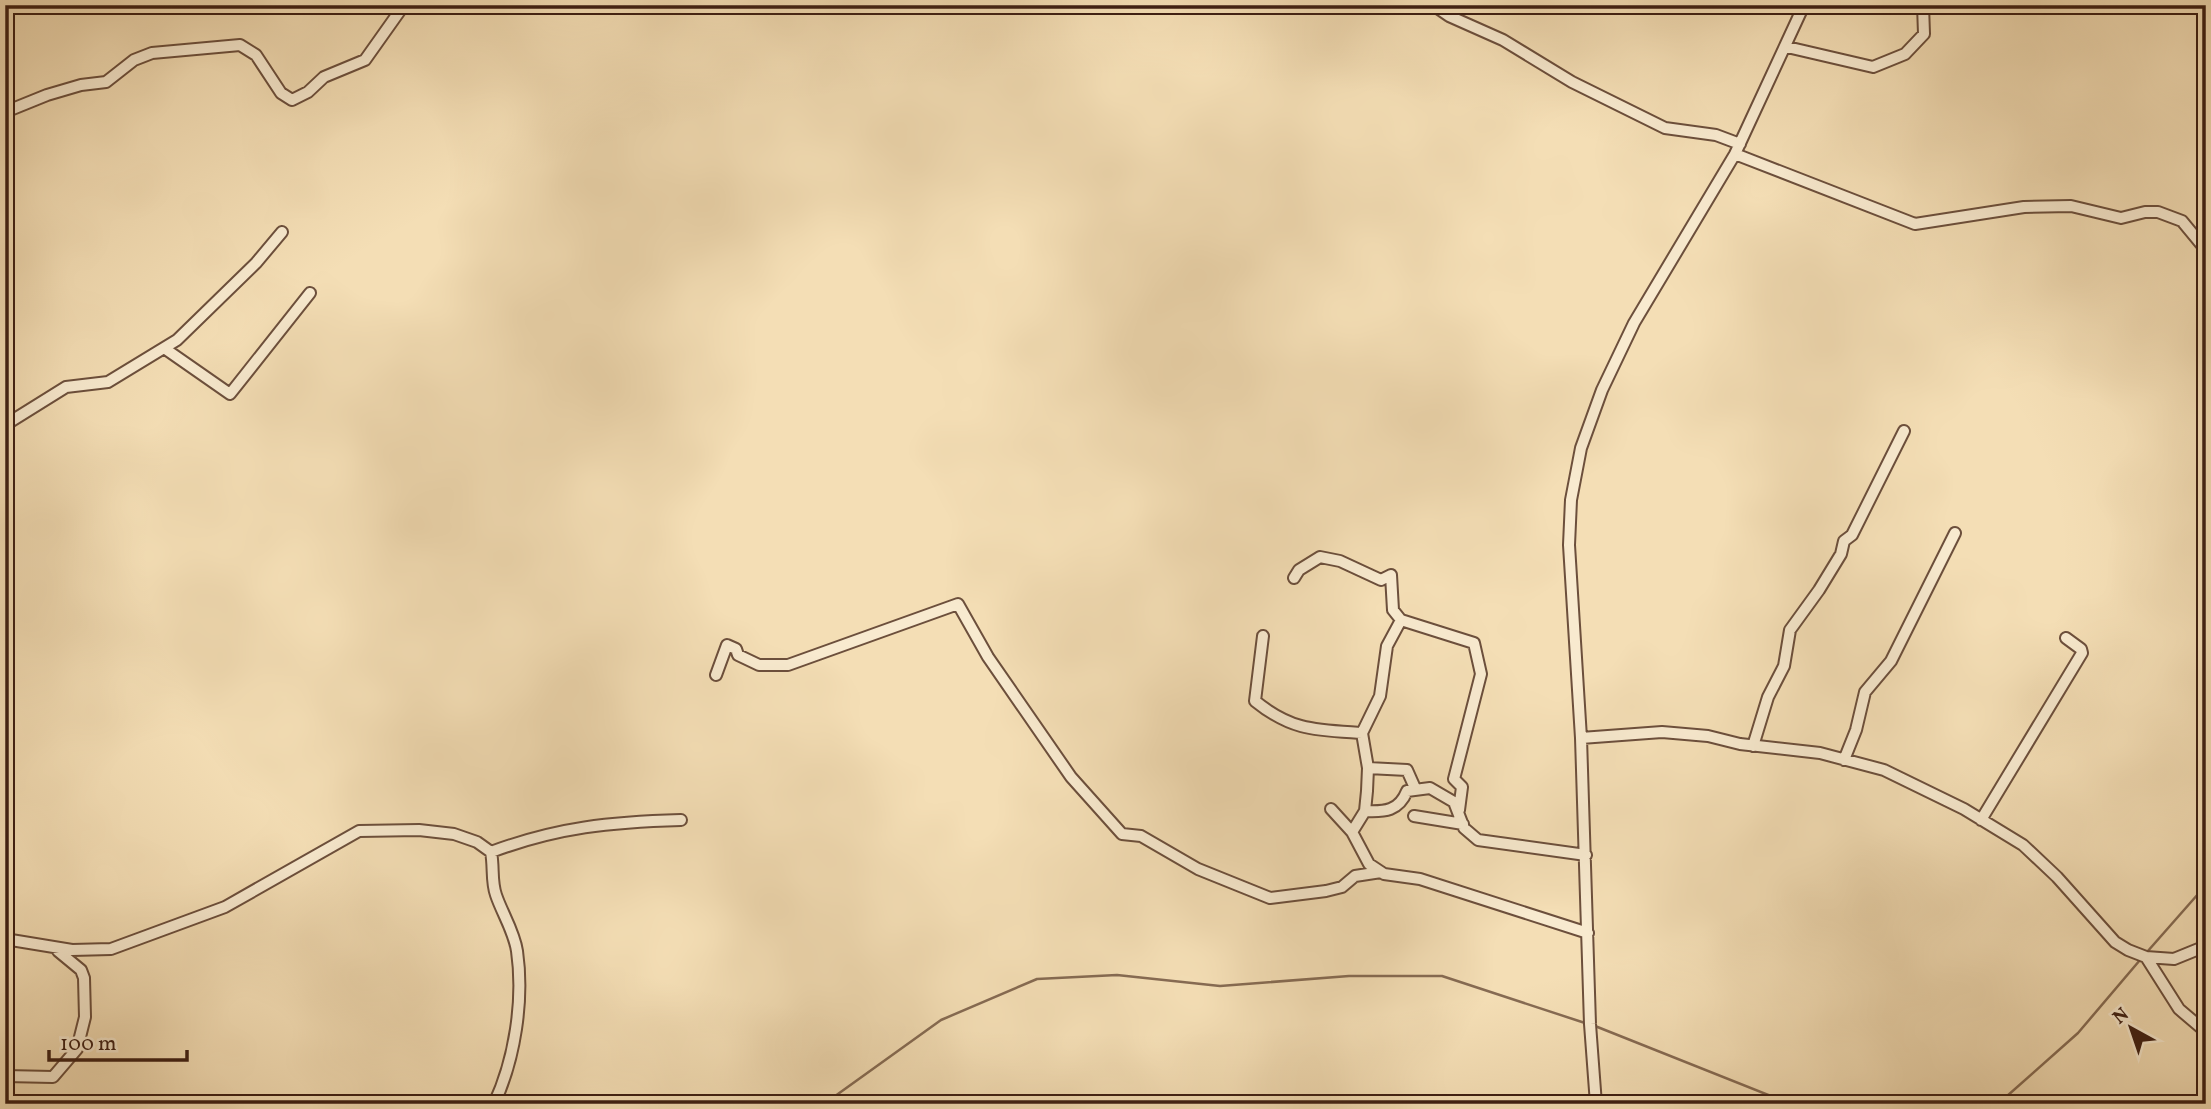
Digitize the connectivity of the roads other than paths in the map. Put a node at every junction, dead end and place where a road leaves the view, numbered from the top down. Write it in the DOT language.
graph roads {
  1 [pos="404,5"];
  2 [pos="1433,5"];
  3 [pos="1804,5"];
  4 [pos="1923,5"];
  5 [pos="1787,47"];
  6 [pos="5,112"];
  7 [pos="1737,149"];
  8 [pos="282,232"];
  9 [pos="2206,250"];
  10 [pos="310,293"];
  11 [pos="164,348"];
  12 [pos="5,425"];
  13 [pos="1904,431"];
  14 [pos="1955,533"];
  15 [pos="1294,578"];
  16 [pos="1401,620"];
  17 [pos="1263,636"];
  18 [pos="2066,638"];
  19 [pos="716,675"];
  20 [pos="1362,733"];
  21 [pos="1581,738"];
  22 [pos="1752,746"];
  23 [pos="1844,760"];
  24 [pos="1368,768"];
  25 [pos="1415,788"];
  26 [pos="1331,809"];
  27 [pos="1460,810"];
  28 [pos="1365,811"];
  29 [pos="1414,816"];
  30 [pos="681,820"];
  31 [pos="1981,820"];
  32 [pos="1463,824"];
  33 [pos="1352,832"];
  34 [pos="491,852"];
  35 [pos="1586,855"];
  36 [pos="1381,872"];
  37 [pos="1588,933"];
  38 [pos="5,939"];
  39 [pos="2206,947"];
  40 [pos="52,948"];
  41 [pos="2146,957"];
  42 [pos="2206,1032"];
  43 [pos="5,1076"];
  44 [pos="494,1104"];
  45 [pos="1596,1104"];
  1 -- 6 [label="street"];
  2 -- 7 [label="street"];
  3 -- 5 [label="street"];
  4 -- 5 [label="street"];
  5 -- 7 [label="street"];
  7 -- 9 [label="street"];
  7 -- 21 [label="street"];
  8 -- 11 [label="street"];
  10 -- 11 [label="street"];
  11 -- 12 [label="street"];
  13 -- 22 [label="street"];
  14 -- 23 [label="street"];
  15 -- 16 [label="street"];
  16 -- 20 [label="street"];
  16 -- 27 [label="street"];
  17 -- 20 [label="street"];
  18 -- 31 [label="street"];
  19 -- 36 [label="street"];
  20 -- 24 [label="street"];
  21 -- 22 [label="street"];
  21 -- 35 [label="street"];
  22 -- 23 [label="street"];
  23 -- 31 [label="street"];
  24 -- 25 [label="street"];
  24 -- 28 [label="street"];
  25 -- 27 [label="street"];
  25 -- 28 [label="street"];
  26 -- 33 [label="street"];
  27 -- 32 [label="street"];
  28 -- 33 [label="street"];
  29 -- 32 [label="street"];
  30 -- 34 [label="street"];
  31 -- 41 [label="street"];
  32 -- 35 [label="street"];
  33 -- 36 [label="street"];
  34 -- 40 [label="street"];
  34 -- 44 [label="street"];
  35 -- 37 [label="street"];
  36 -- 37 [label="street"];
  37 -- 45 [label="street"];
  38 -- 40 [label="street"];
  39 -- 41 [label="street"];
  40 -- 43 [label="street"];
  41 -- 42 [label="street"];
}
